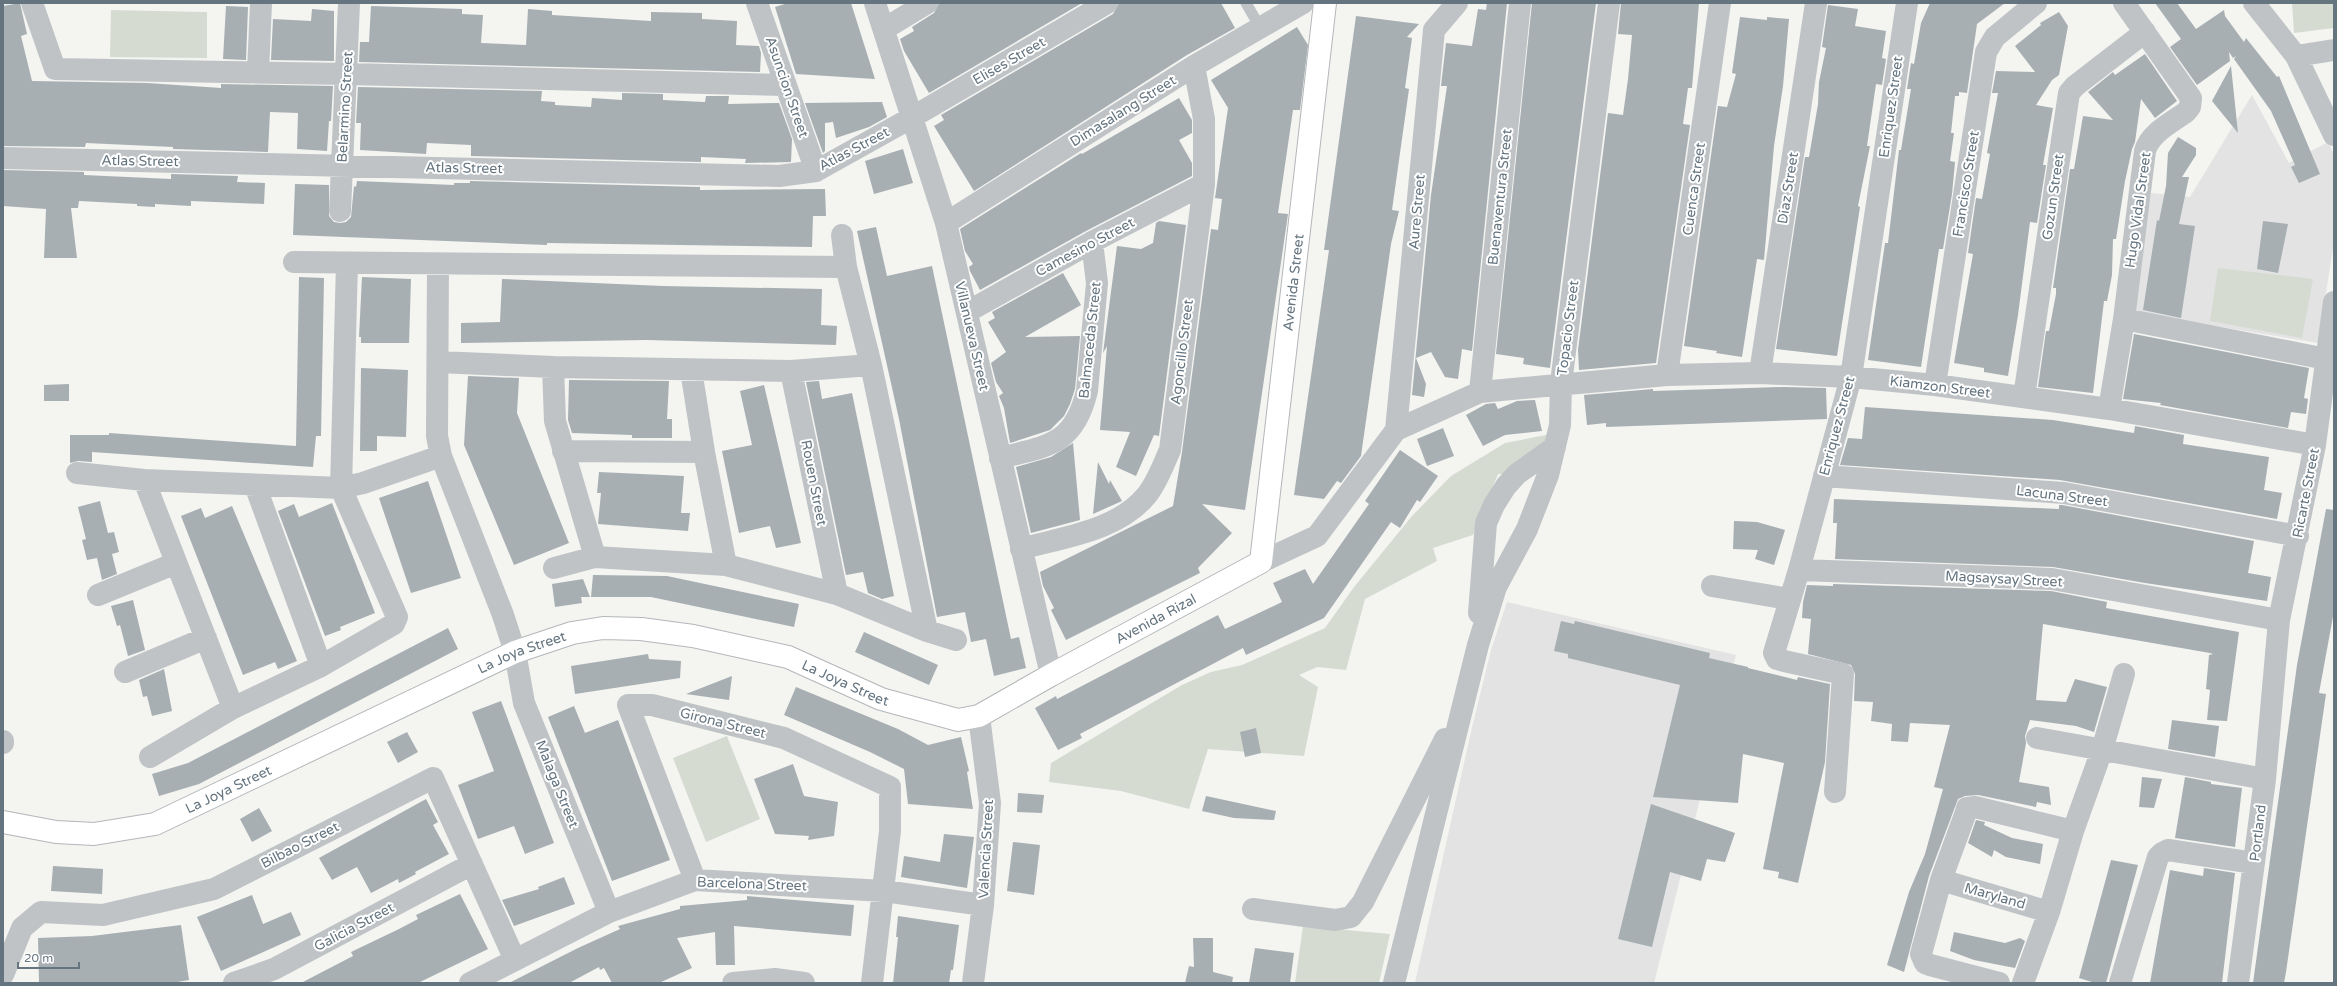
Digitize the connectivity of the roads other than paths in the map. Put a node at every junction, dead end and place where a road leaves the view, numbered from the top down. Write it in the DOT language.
graph roads {
  1 [pos="32,3"];
  2 [pos="261,3"];
  3 [pos="349,3"];
  4 [pos="757,3"];
  5 [pos="875,3"];
  6 [pos="927,3"];
  7 [pos="1107,3"];
  8 [pos="1246,3"];
  9 [pos="1303,3"];
  10 [pos="1325,3"];
  11 [pos="1457,3"];
  12 [pos="1520,3"];
  13 [pos="1609,3"];
  14 [pos="1720,3"];
  15 [pos="1816,3"];
  16 [pos="1907,3"];
  17 [pos="2036,3"];
  18 [pos="2124,3"];
  19 [pos="2254,3"];
  20 [pos="884,29"];
  21 [pos="1260,29"];
  22 [pos="2145,32"];
  23 [pos="2334,50"];
  24 [pos="2296,56"];
  25 [pos="1194,66"];
  26 [pos="258,72"];
  27 [pos="347,74"];
  28 [pos="786,85"];
  29 [pos="911,118"];
  30 [pos="2334,135"];
  31 [pos="3,158"];
  32 [pos="342,165"];
  33 [pos="816,170"];
  34 [pos="1204,184"];
  35 [pos="340,211"];
  36 [pos="946,223"];
  37 [pos="842,236"];
  38 [pos="1092,242"];
  39 [pos="294,262"];
  40 [pos="347,263"];
  41 [pos="438,264"];
  42 [pos="846,267"];
  43 [pos="2334,302"];
  44 [pos="967,312"];
  45 [pos="2124,319"];
  46 [pos="2326,359"];
  47 [pos="438,362"];
  48 [pos="870,365"];
  49 [pos="553,367"];
  50 [pos="691,370"];
  51 [pos="791,371"];
  52 [pos="1760,373"];
  53 [pos="1668,375"];
  54 [pos="1851,377"];
  55 [pos="1561,383"];
  56 [pos="1934,385"];
  57 [pos="1480,392"];
  58 [pos="2024,397"];
  59 [pos="2109,409"];
  60 [pos="1396,430"];
  61 [pos="2315,445"];
  62 [pos="1555,447"];
  63 [pos="563,451"];
  64 [pos="704,452"];
  65 [pos="441,456"];
  66 [pos="1000,458"];
  67 [pos="77,473"];
  68 [pos="1824,476"];
  69 [pos="144,480"];
  70 [pos="255,485"];
  71 [pos="341,488"];
  72 [pos="2298,536"];
  73 [pos="1021,549"];
  74 [pos="595,556"];
  75 [pos="1261,562"];
  76 [pos="176,563"];
  77 [pos="726,565"];
  78 [pos="554,568"];
  79 [pos="1799,570"];
  80 [pos="1712,586"];
  81 [pos="836,594"];
  82 [pos="98,595"];
  83 [pos="1789,599"];
  84 [pos="2279,620"];
  85 [pos="927,631"];
  86 [pos="206,638"];
  87 [pos="956,640"];
  88 [pos="514,652"];
  89 [pos="321,666"];
  90 [pos="125,672"];
  91 [pos="2124,674"];
  92 [pos="1051,675"];
  93 [pos="2272,682"];
  94 [pos="234,708"];
  95 [pos="979,716"];
  96 [pos="2037,738"];
  97 [pos="2102,750"];
  98 [pos="150,757"];
  99 [pos="2264,779"];
  100 [pos="1835,792"];
  101 [pos="3,822"];
  102 [pos="2073,831"];
  103 [pos="2254,863"];
  104 [pos="472,864"];
  105 [pos="695,880"];
  106 [pos="1941,880"];
  107 [pos="884,891"];
  108 [pos="983,905"];
  109 [pos="1253,909"];
  110 [pos="609,912"];
  111 [pos="2049,912"];
  112 [pos="515,960"];
  113 [pos="3,975"];
  114 [pos="234,983"];
  115 [pos="470,983"];
  116 [pos="733,983"];
  117 [pos="804,983"];
  118 [pos="872,983"];
  119 [pos="973,983"];
  120 [pos="1394,983"];
  121 [pos="1999,983"];
  122 [pos="2023,983"];
  123 [pos="2120,983"];
  124 [pos="2238,983"];
  1 -- 26 [label="street"];
  2 -- 26 [label="street"];
  3 -- 27 [label="street, Belarmino Street"];
  4 -- 28 [label="street, Asuncion Street"];
  5 -- 20 [label="street, Villanueva Street"];
  6 -- 20 [label="street"];
  7 -- 29 [label="street, Elises Street"];
  8 -- 21 [label="lane"];
  9 -- 21 [label="street, Dimasalang Street"];
  10 -- 75 [label="street, Avenida Street"];
  11 -- 60 [label="street, Aure Street"];
  12 -- 57 [label="street, Buenaventura Street"];
  13 -- 55 [label="street, Topacio Street"];
  14 -- 53 [label="street, Cuenca Street"];
  15 -- 52 [label="street, Diaz Street"];
  16 -- 54 [label="street, Enriquez Street"];
  17 -- 56 [label="street, Francisco Street"];
  18 -- 22 [label="street, Hugo Vidal Street"];
  19 -- 24 [label="street"];
  20 -- 29 [label="street, Villanueva Street"];
  21 -- 25 [label="street, Dimasalang Street"];
  22 -- 45 [label="street, Hugo Vidal Street"];
  22 -- 58 [label="street, Gozun Street"];
  23 -- 24 [label="street"];
  24 -- 30 [label="street"];
  25 -- 34 [label="street, Agoncillo Street"];
  25 -- 36 [label="street, Dimasalang Street"];
  26 -- 27 [label="street"];
  27 -- 28 [label="street"];
  27 -- 32 [label="street, Belarmino Street"];
  28 -- 33 [label="street, Asuncion Street"];
  29 -- 33 [label="street, Atlas Street"];
  29 -- 36 [label="street, Villanueva Street"];
  31 -- 32 [label="street, Atlas Street"];
  32 -- 33 [label="street, Atlas Street"];
  32 -- 35 [label="street, Belarmino Street"];
  34 -- 38 [label="street, Camesino Street"];
  34 -- 73 [label="street, Agoncillo Street"];
  36 -- 44 [label="street, Villanueva Street"];
  37 -- 42 [label="street"];
  38 -- 44 [label="street, Camesino Street"];
  38 -- 66 [label="street, Balmaceda Street"];
  39 -- 40 [label="street"];
  40 -- 41 [label="street"];
  40 -- 71 [label="street"];
  41 -- 42 [label="street"];
  41 -- 47 [label="street, Malaga Street"];
  42 -- 48 [label="street"];
  43 -- 46 [label="street, Ricarte Street"];
  44 -- 66 [label="street, Villanueva Street"];
  45 -- 46 [label="street"];
  45 -- 59 [label="street, Hugo Vidal Street"];
  46 -- 61 [label="street, Ricarte Street"];
  47 -- 49 [label="street"];
  47 -- 65 [label="street, Malaga Street"];
  48 -- 51 [label="street"];
  48 -- 85 [label="street"];
  49 -- 50 [label="street"];
  49 -- 63 [label="street"];
  50 -- 51 [label="street"];
  50 -- 64 [label="street"];
  51 -- 81 [label="street, Rouen Street"];
  52 -- 53 [label="street, Kiamzon Street"];
  52 -- 54 [label="street, Kiamzon Street"];
  53 -- 55 [label="street, Kiamzon Street"];
  54 -- 56 [label="street, Kiamzon Street"];
  54 -- 68 [label="street, Enriquez Street"];
  55 -- 57 [label="street, Topacio Street"];
  55 -- 62 [label="street"];
  56 -- 58 [label="street, Kiamzon Street"];
  57 -- 60 [label="street, Topacio Street"];
  58 -- 59 [label="street, Kiamzon Street"];
  59 -- 61 [label="street, Kiamzon Street"];
  60 -- 75 [label="street, Topacio Street"];
  61 -- 72 [label="street, Ricarte Street"];
  62 -- 109 [label="street"];
  62 -- 120 [label="street"];
  63 -- 64 [label="street"];
  63 -- 74 [label="street"];
  64 -- 77 [label="street"];
  65 -- 71 [label="street"];
  65 -- 88 [label="street, Malaga Street"];
  66 -- 73 [label="street, Villanueva Street"];
  67 -- 69 [label="street"];
  68 -- 72 [label="street, Lacuna Street"];
  68 -- 79 [label="street, Enriquez Street"];
  69 -- 70 [label="street"];
  69 -- 76 [label="street"];
  70 -- 71 [label="street"];
  70 -- 89 [label="street"];
  71 -- 89 [label="street"];
  72 -- 84 [label="street, Ricarte Street"];
  73 -- 92 [label="street, Villanueva Street"];
  74 -- 77 [label="street"];
  74 -- 78 [label="street"];
  75 -- 92 [label="street, Avenida Rizal"];
  76 -- 82 [label="street"];
  76 -- 86 [label="street"];
  77 -- 81 [label="street"];
  79 -- 83 [label="street, Enriquez Street"];
  79 -- 84 [label="street, Magsaysay Street"];
  80 -- 83 [label="street"];
  81 -- 85 [label="street"];
  83 -- 100 [label="street, Enriquez Street"];
  84 -- 93 [label="street, Ricarte Street"];
  85 -- 87 [label="street"];
  86 -- 90 [label="street"];
  86 -- 94 [label="street"];
  88 -- 95 [label="street, La Joya Street"];
  88 -- 101 [label="street, La Joya Street"];
  88 -- 110 [label="street, Malaga Street"];
  89 -- 94 [label="street"];
  91 -- 97 [label="street"];
  92 -- 95 [label="street, La Joya Street"];
  93 -- 99 [label="street, Portland"];
  94 -- 98 [label="street"];
  95 -- 108 [label="street, Valencia Street"];
  96 -- 97 [label="street"];
  97 -- 99 [label="street"];
  97 -- 102 [label="street"];
  99 -- 103 [label="street, Portland"];
  102 -- 106 [label="street"];
  102 -- 111 [label="street"];
  103 -- 123 [label="street"];
  103 -- 124 [label="street, Portland"];
  104 -- 112 [label="street, Bilbao Street"];
  104 -- 113 [label="street, Bilbao Street"];
  104 -- 114 [label="street, Galicia Street"];
  105 -- 107 [label="street, Barcelona Street"];
  105 -- 107 [label="street, Girona Street"];
  105 -- 110 [label="street, Barcelona Street"];
  106 -- 111 [label="street, Maryland"];
  106 -- 121 [label="street"];
  107 -- 108 [label="street, Barcelona Street"];
  107 -- 118 [label="street"];
  108 -- 119 [label="street, Valencia Street"];
  110 -- 112 [label="street, Barcelona Street"];
  111 -- 122 [label="street"];
  112 -- 115 [label="street, Barcelona Street"];
  116 -- 117 [label="street"];
}
